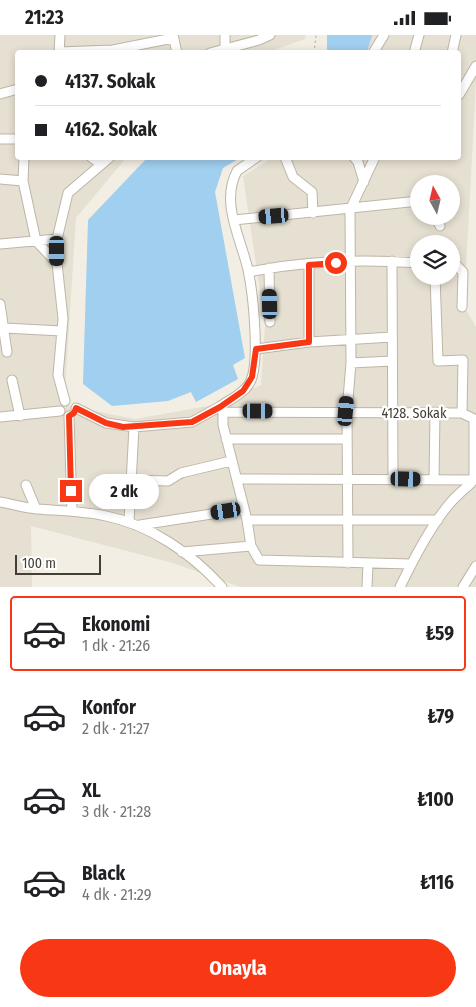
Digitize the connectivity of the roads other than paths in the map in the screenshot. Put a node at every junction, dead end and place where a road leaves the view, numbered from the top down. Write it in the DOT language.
graph roads {
  1 [pos="60,35"];
  2 [pos="225,35"];
  3 [pos="270,35"];
  4 [pos="384,35"];
  5 [pos="420,35"];
  6 [pos="456,35"];
  7 [pos="173,37"];
  8 [pos="225,49"];
  9 [pos="59,50"];
  10 [pos="113,50"];
  11 [pos="176,50"];
  12 [pos="221,50"];
  13 [pos="376,50"];
  14 [pos="415,50"];
  15 [pos="453,50"];
  16 [pos="476,66"];
  17 [pos="15,90"];
  18 [pos="461,92"];
  19 [pos="0,94"];
  20 [pos="0,139"];
  21 [pos="15,139"];
  22 [pos="24,160"];
  23 [pos="95,160"];
  24 [pos="106,160"];
  25 [pos="252,160"];
  26 [pos="286,160"];
  27 [pos="356,160"];
  28 [pos="374,160"];
  29 [pos="101,164"];
  30 [pos="0,179"];
  31 [pos="23,181"];
  32 [pos="364,182"];
  33 [pos="410,202"];
  34 [pos="350,210"];
  35 [pos="313,213"];
  36 [pos="234,220"];
  37 [pos="57,239"];
  38 [pos="36,241"];
  39 [pos="0,244"];
  40 [pos="392,261"];
  41 [pos="410,262"];
  42 [pos="57,263"];
  43 [pos="350,263"];
  44 [pos="309,265"];
  45 [pos="269,268"];
  46 [pos="460,269"];
  47 [pos="249,272"];
  48 [pos="435,285"];
  49 [pos="0,304"];
  50 [pos="462,307"];
  51 [pos="270,322"];
  52 [pos="5,328"];
  53 [pos="61,331"];
  54 [pos="392,337"];
  55 [pos="351,340"];
  56 [pos="309,342"];
  57 [pos="256,349"];
  58 [pos="7,352"];
  59 [pos="392,361"];
  60 [pos="351,363"];
  61 [pos="12,380"];
  62 [pos="65,401"];
  63 [pos="76,408"];
  64 [pos="221,409"];
  65 [pos="60,411"];
  66 [pos="346,411"];
  67 [pos="435,412"];
  68 [pos="462,413"];
  69 [pos="393,414"];
  70 [pos="20,415"];
  71 [pos="69,416"];
  72 [pos="0,417"];
  73 [pos="134,427"];
  74 [pos="226,439"];
  75 [pos="347,439"];
  76 [pos="231,461"];
  77 [pos="237,479"];
  78 [pos="347,479"];
  79 [pos="393,479"];
  80 [pos="130,480"];
  81 [pos="434,480"];
  82 [pos="474,484"];
  83 [pos="26,485"];
  84 [pos="0,502"];
  85 [pos="36,509"];
  86 [pos="244,509"];
  87 [pos="72,510"];
  88 [pos="247,520"];
  89 [pos="348,520"];
  90 [pos="438,520"];
  91 [pos="129,521"];
  92 [pos="140,525"];
  93 [pos="251,546"];
  94 [pos="182,552"];
  95 [pos="348,563"];
  96 [pos="368,564"];
  97 [pos="411,565"];
  98 [pos="476,566"];
  99 [pos="222,587"];
  100 [pos="367,587"];
  101 [pos="400,587"];
  102 [pos="463,587"];
  1 -- 9 [label="street"];
  2 -- 8 [label="street"];
  3 -- 8 [label="street"];
  4 -- 13 [label="street"];
  5 -- 14 [label="street"];
  6 -- 15 [label="street"];
  7 -- 10 [label="street"];
  7 -- 11 [label="street"];
  8 -- 12 [label="street"];
  16 -- 18 [label="street"];
  17 -- 19 [label="street"];
  20 -- 21 [label="street"];
  22 -- 31 [label="street"];
  23 -- 29 [label="street"];
  24 -- 29 [label="street"];
  25 -- 36 [label="street"];
  26 -- 35 [label="street"];
  27 -- 32 [label="street"];
  28 -- 32 [label="street"];
  29 -- 37 [label="street"];
  30 -- 31 [label="street"];
  31 -- 38 [label="street"];
  32 -- 34 [label="street"];
  33 -- 34 [label="street"];
  34 -- 35 [label="street"];
  34 -- 43 [label="street"];
  35 -- 36 [label="street"];
  36 -- 47 [label="street"];
  37 -- 38 [label="street"];
  37 -- 42 [label="street"];
  38 -- 39 [label="street"];
  38 -- 42 [label="street"];
  40 -- 41 [label="street"];
  40 -- 43 [label="street"];
  40 -- 54 [label="street"];
  42 -- 53 [label="street"];
  43 -- 44 [label="street"];
  43 -- 55 [label="street"];
  44 -- 45 [label="street"];
  44 -- 56 [label="street"];
  45 -- 47 [label="street"];
  45 -- 51 [label="street"];
  46 -- 50 [label="street"];
  47 -- 57 [label="street"];
  48 -- 68 [label="street"];
  49 -- 52 [label="street"];
  52 -- 53 [label="street"];
  52 -- 58 [label="street"];
  53 -- 62 [label="street"];
  54 -- 55 [label="street"];
  54 -- 59 [label="street"];
  55 -- 56 [label="street"];
  55 -- 60 [label="street"];
  56 -- 57 [label="street"];
  57 -- 64 [label="street"];
  59 -- 60 [label="street"];
  59 -- 69 [label="street"];
  60 -- 66 [label="street"];
  61 -- 70 [label="street"];
  62 -- 63 [label="street"];
  62 -- 65 [label="street"];
  63 -- 71 [label="street"];
  63 -- 73 [label="street, 4128. Sokak"];
  64 -- 66 [label="street, 4128. Sokak"];
  64 -- 73 [label="street, 4128. Sokak"];
  64 -- 74 [label="street"];
  65 -- 70 [label="street"];
  65 -- 71 [label="street"];
  66 -- 69 [label="street, 4128. Sokak"];
  66 -- 75 [label="street"];
  67 -- 68 [label="street, 4128. Sokak"];
  67 -- 69 [label="street, 4128. Sokak"];
  67 -- 81 [label="street"];
  68 -- 82 [label="street"];
  69 -- 79 [label="street"];
  70 -- 72 [label="street"];
  71 -- 87 [label="street"];
  73 -- 80 [label="street"];
  74 -- 75 [label="street"];
  74 -- 76 [label="street"];
  75 -- 78 [label="street"];
  76 -- 77 [label="street"];
  76 -- 80 [label="street"];
  77 -- 78 [label="street"];
  77 -- 86 [label="street"];
  78 -- 79 [label="street"];
  78 -- 89 [label="street"];
  79 -- 81 [label="street"];
  80 -- 91 [label="street"];
  81 -- 82 [label="street"];
  82 -- 90 [label="street"];
  83 -- 85 [label="street"];
  84 -- 85 [label="street"];
  85 -- 87 [label="street"];
  86 -- 88 [label="street"];
  86 -- 92 [label="street"];
  87 -- 91 [label="street"];
  88 -- 89 [label="street"];
  88 -- 93 [label="street"];
  89 -- 90 [label="street"];
  89 -- 95 [label="street"];
  90 -- 97 [label="street"];
  91 -- 92 [label="street"];
  92 -- 94 [label="street"];
  93 -- 94 [label="street"];
  93 -- 95 [label="street"];
  94 -- 99 [label="street"];
  95 -- 96 [label="street"];
  96 -- 97 [label="street"];
  96 -- 100 [label="street"];
  97 -- 101 [label="street"];
  98 -- 102 [label="street"];
}
